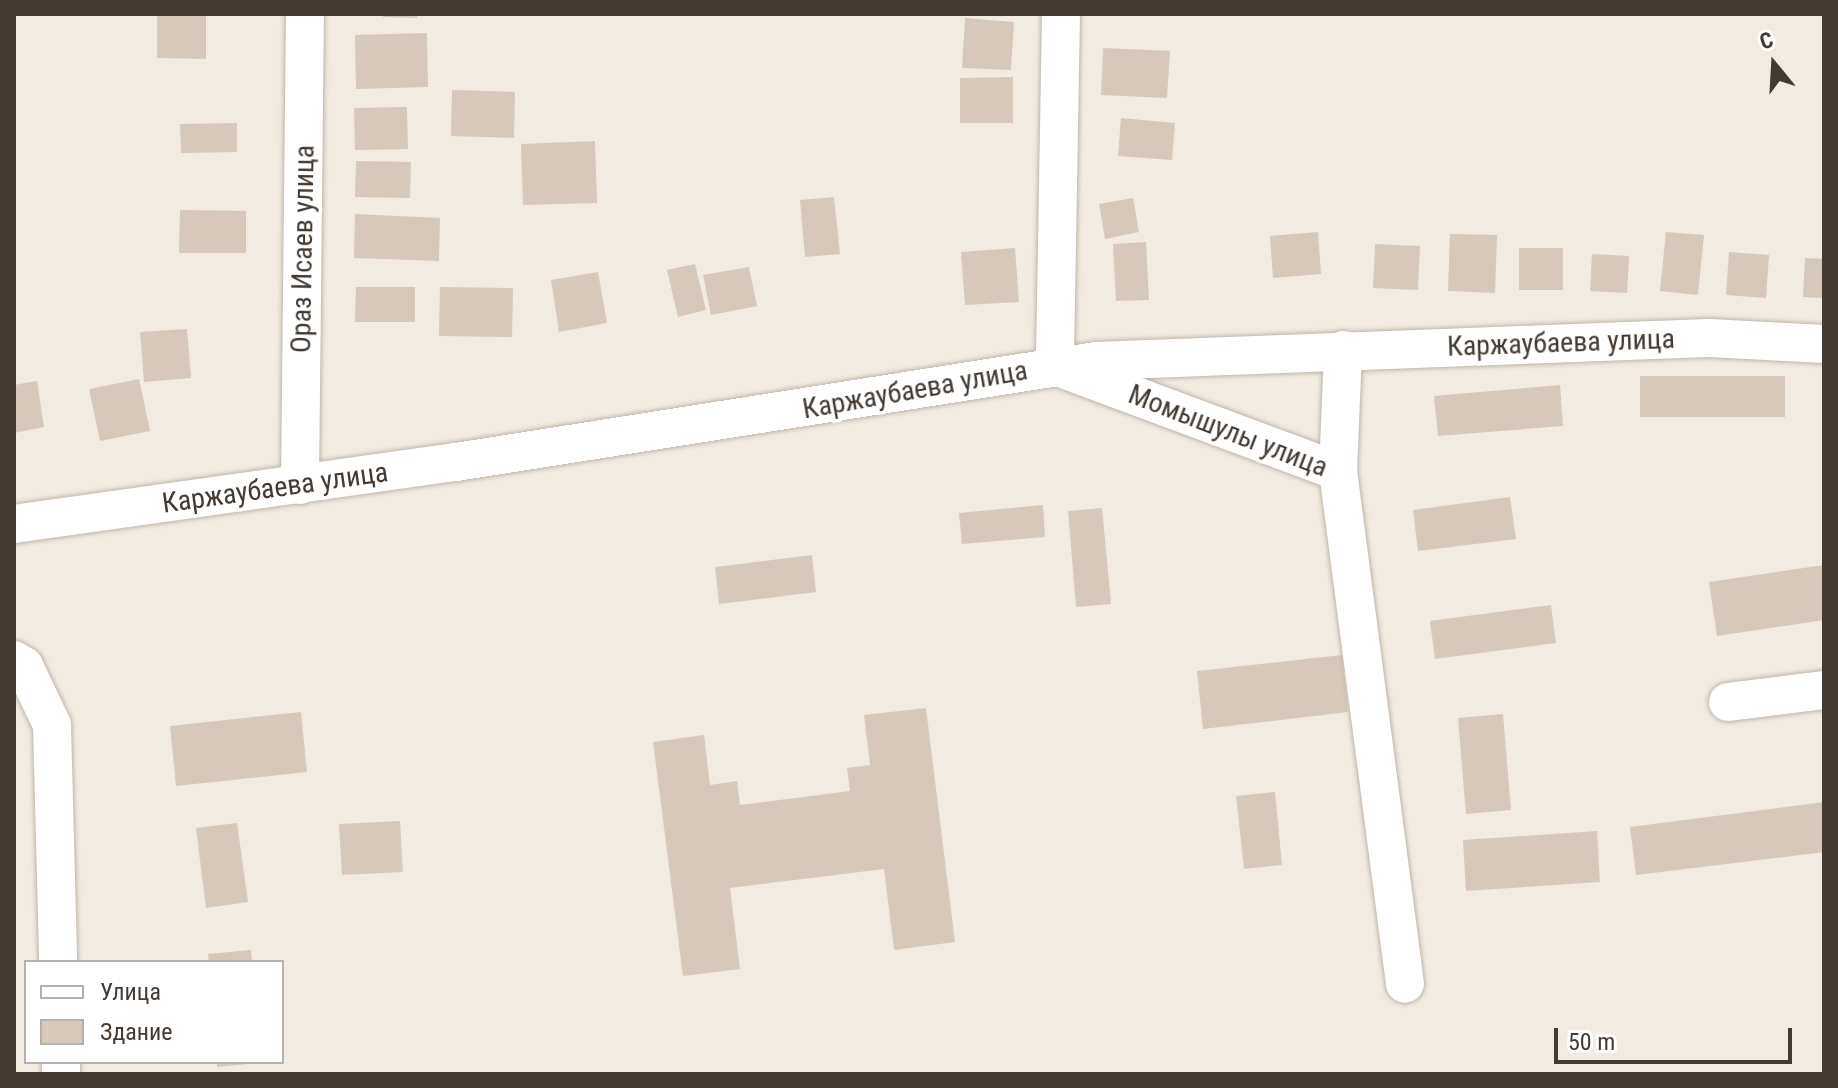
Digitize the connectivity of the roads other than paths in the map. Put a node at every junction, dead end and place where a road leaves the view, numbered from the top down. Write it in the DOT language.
graph roads {
  1 [pos="305,14"];
  2 [pos="1061,14"];
  3 [pos="1824,344"];
  4 [pos="1343,350"];
  5 [pos="1055,366"];
  6 [pos="1338,471"];
  7 [pos="300,485"];
  8 [pos="14,524"];
  9 [pos="14,660"];
  10 [pos="1824,690"];
  11 [pos="1728,702"];
  12 [pos="58,960"];
  13 [pos="1405,984"];
  1 -- 7 [label="street, Ораз Исаев улица"];
  2 -- 5 [label="street"];
  3 -- 4 [label="street, Каржаубаева улица"];
  4 -- 5 [label="street, Каржаубаева улица"];
  4 -- 6 [label="street"];
  5 -- 6 [label="street, Момышулы улица"];
  5 -- 7 [label="street, Каржаубаева улица"];
  6 -- 13 [label="street, Момышулы улица"];
  7 -- 8 [label="street, Каржаубаева улица"];
  9 -- 12 [label="street"];
  10 -- 11 [label="street"];
}
